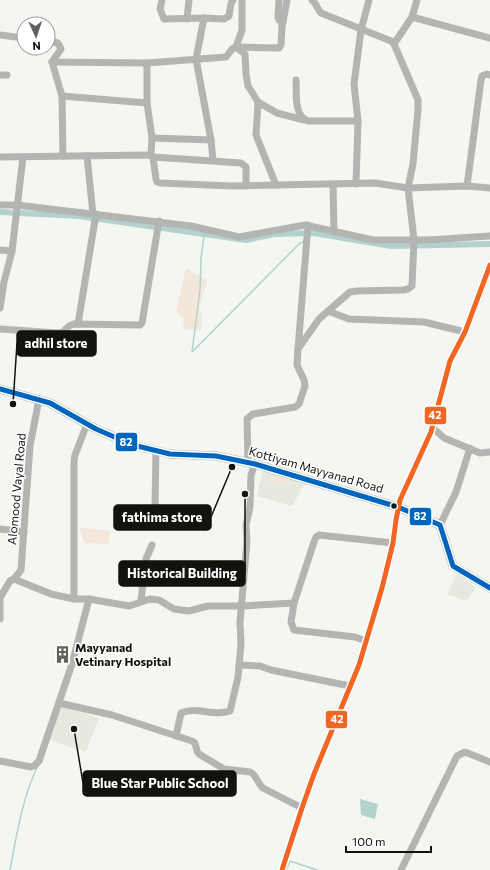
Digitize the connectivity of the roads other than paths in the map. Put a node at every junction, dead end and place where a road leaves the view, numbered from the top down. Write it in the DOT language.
graph roads {
  1 [pos="162,0"];
  2 [pos="189,0"];
  3 [pos="233,0"];
  4 [pos="242,0"];
  5 [pos="279,0"];
  6 [pos="287,0"];
  7 [pos="312,0"];
  8 [pos="369,0"];
  9 [pos="417,0"];
  10 [pos="412,17"];
  11 [pos="204,18"];
  12 [pos="187,19"];
  13 [pos="282,27"];
  14 [pos="361,30"];
  15 [pos="0,35"];
  16 [pos="16,37"];
  17 [pos="490,38"];
  18 [pos="56,42"];
  19 [pos="394,44"];
  20 [pos="236,47"];
  21 [pos="196,59"];
  22 [pos="52,62"];
  23 [pos="147,63"];
  24 [pos="490,75"];
  25 [pos="296,80"];
  26 [pos="62,96"];
  27 [pos="258,102"];
  28 [pos="147,103"];
  29 [pos="304,120"];
  30 [pos="358,120"];
  31 [pos="152,138"];
  32 [pos="211,140"];
  33 [pos="63,156"];
  34 [pos="87,156"];
  35 [pos="152,156"];
  36 [pos="0,157"];
  37 [pos="23,157"];
  38 [pos="212,160"];
  39 [pos="333,184"];
  40 [pos="356,184"];
  41 [pos="276,185"];
  42 [pos="246,186"];
  43 [pos="467,186"];
  44 [pos="408,188"];
  45 [pos="490,188"];
  46 [pos="0,205"];
  47 [pos="17,205"];
  48 [pos="94,214"];
  49 [pos="159,221"];
  50 [pos="308,225"];
  51 [pos="334,232"];
  52 [pos="490,236"];
  53 [pos="414,240"];
  54 [pos="0,250"];
  55 [pos="12,251"];
  56 [pos="490,265"];
  57 [pos="0,308"];
  58 [pos="328,311"];
  59 [pos="78,324"];
  60 [pos="0,329"];
  61 [pos="464,332"];
  62 [pos="298,349"];
  63 [pos="0,389"];
  64 [pos="40,399"];
  65 [pos="87,424"];
  66 [pos="432,427"];
  67 [pos="470,448"];
  68 [pos="156,450"];
  69 [pos="490,452"];
  70 [pos="251,463"];
  71 [pos="398,507"];
  72 [pos="155,510"];
  73 [pos="440,525"];
  74 [pos="0,529"];
  75 [pos="24,532"];
  76 [pos="393,543"];
  77 [pos="152,545"];
  78 [pos="14,579"];
  79 [pos="490,588"];
  80 [pos="0,599"];
  81 [pos="74,599"];
  82 [pos="89,599"];
  83 [pos="141,600"];
  84 [pos="294,603"];
  85 [pos="241,606"];
  86 [pos="0,619"];
  87 [pos="366,642"];
  88 [pos="239,665"];
  89 [pos="350,686"];
  90 [pos="60,702"];
  91 [pos="176,736"];
  92 [pos="0,761"];
  93 [pos="490,762"];
  94 [pos="302,808"];
  95 [pos="282,870"];
  96 [pos="401,870"];
  1 -- 12 [label="street"];
  2 -- 12 [label="street"];
  3 -- 11 [label="street"];
  4 -- 20 [label="street"];
  5 -- 13 [label="street"];
  6 -- 13 [label="street"];
  7 -- 14 [label="street"];
  8 -- 14 [label="street"];
  9 -- 10 [label="street"];
  10 -- 17 [label="street"];
  10 -- 19 [label="street"];
  11 -- 12 [label="street"];
  11 -- 21 [label="street"];
  13 -- 20 [label="street"];
  14 -- 19 [label="street"];
  14 -- 30 [label="street"];
  15 -- 16 [label="street"];
  18 -- 22 [label="street"];
  19 -- 44 [label="street"];
  20 -- 21 [label="street"];
  20 -- 27 [label="street"];
  21 -- 23 [label="street"];
  21 -- 32 [label="street"];
  22 -- 23 [label="street"];
  22 -- 26 [label="street"];
  23 -- 28 [label="street"];
  24 -- 43 [label="street"];
  25 -- 29 [label="street"];
  26 -- 28 [label="street"];
  26 -- 33 [label="street"];
  27 -- 29 [label="street"];
  27 -- 41 [label="street"];
  28 -- 31 [label="street"];
  29 -- 30 [label="street"];
  30 -- 40 [label="street"];
  31 -- 32 [label="street"];
  31 -- 35 [label="street"];
  32 -- 38 [label="street"];
  33 -- 34 [label="street"];
  33 -- 37 [label="street"];
  34 -- 35 [label="street"];
  34 -- 48 [label="street"];
  35 -- 38 [label="street"];
  35 -- 42 [label="street"];
  36 -- 37 [label="street"];
  37 -- 47 [label="street"];
  38 -- 42 [label="street"];
  39 -- 40 [label="street"];
  39 -- 41 [label="street"];
  39 -- 51 [label="street"];
  40 -- 44 [label="street"];
  41 -- 42 [label="street"];
  43 -- 44 [label="street"];
  43 -- 45 [label="street"];
  44 -- 53 [label="street"];
  46 -- 47 [label="street"];
  47 -- 48 [label="street"];
  47 -- 55 [label="street"];
  48 -- 49 [label="street"];
  48 -- 59 [label="street"];
  49 -- 50 [label="street"];
  49 -- 59 [label="street"];
  50 -- 51 [label="street"];
  50 -- 62 [label="street"];
  51 -- 53 [label="street"];
  52 -- 53 [label="street"];
  53 -- 58 [label="street"];
  54 -- 55 [label="street"];
  55 -- 57 [label="street"];
  56 -- 61 [label="street"];
  58 -- 61 [label="street"];
  58 -- 62 [label="street"];
  59 -- 60 [label="street"];
  61 -- 66 [label="street"];
  62 -- 70 [label="street"];
  63 -- 64 [label="main road, Kottiyam Mayyanad Road"];
  64 -- 65 [label="main road, Kottiyam Mayyanad Road"];
  64 -- 75 [label="street, Alomood Vayal Road"];
  65 -- 68 [label="main road, Kottiyam Mayyanad Road"];
  65 -- 81 [label="street"];
  66 -- 67 [label="street"];
  66 -- 71 [label="street"];
  67 -- 69 [label="street"];
  67 -- 73 [label="street"];
  68 -- 70 [label="main road, Kottiyam Mayyanad Road"];
  68 -- 72 [label="street"];
  70 -- 71 [label="main road, Kottiyam Mayyanad Road"];
  70 -- 85 [label="street"];
  71 -- 73 [label="main road, Kottiyam Mayyanad Road"];
  71 -- 76 [label="street"];
  73 -- 79 [label="main road"];
  74 -- 75 [label="street"];
  75 -- 78 [label="street, Alomood Vayal Road"];
  76 -- 84 [label="street"];
  76 -- 87 [label="street"];
  77 -- 83 [label="street"];
  78 -- 80 [label="street, Alomood Vayal Road"];
  78 -- 81 [label="street"];
  80 -- 86 [label="street"];
  81 -- 82 [label="street"];
  82 -- 83 [label="street"];
  82 -- 90 [label="street"];
  83 -- 85 [label="street"];
  84 -- 85 [label="street"];
  84 -- 87 [label="street"];
  85 -- 88 [label="street"];
  87 -- 89 [label="street"];
  88 -- 89 [label="street"];
  88 -- 91 [label="street"];
  89 -- 94 [label="street"];
  90 -- 91 [label="street"];
  90 -- 92 [label="street"];
  91 -- 94 [label="street"];
  93 -- 96 [label="street"];
  94 -- 95 [label="street"];
}
